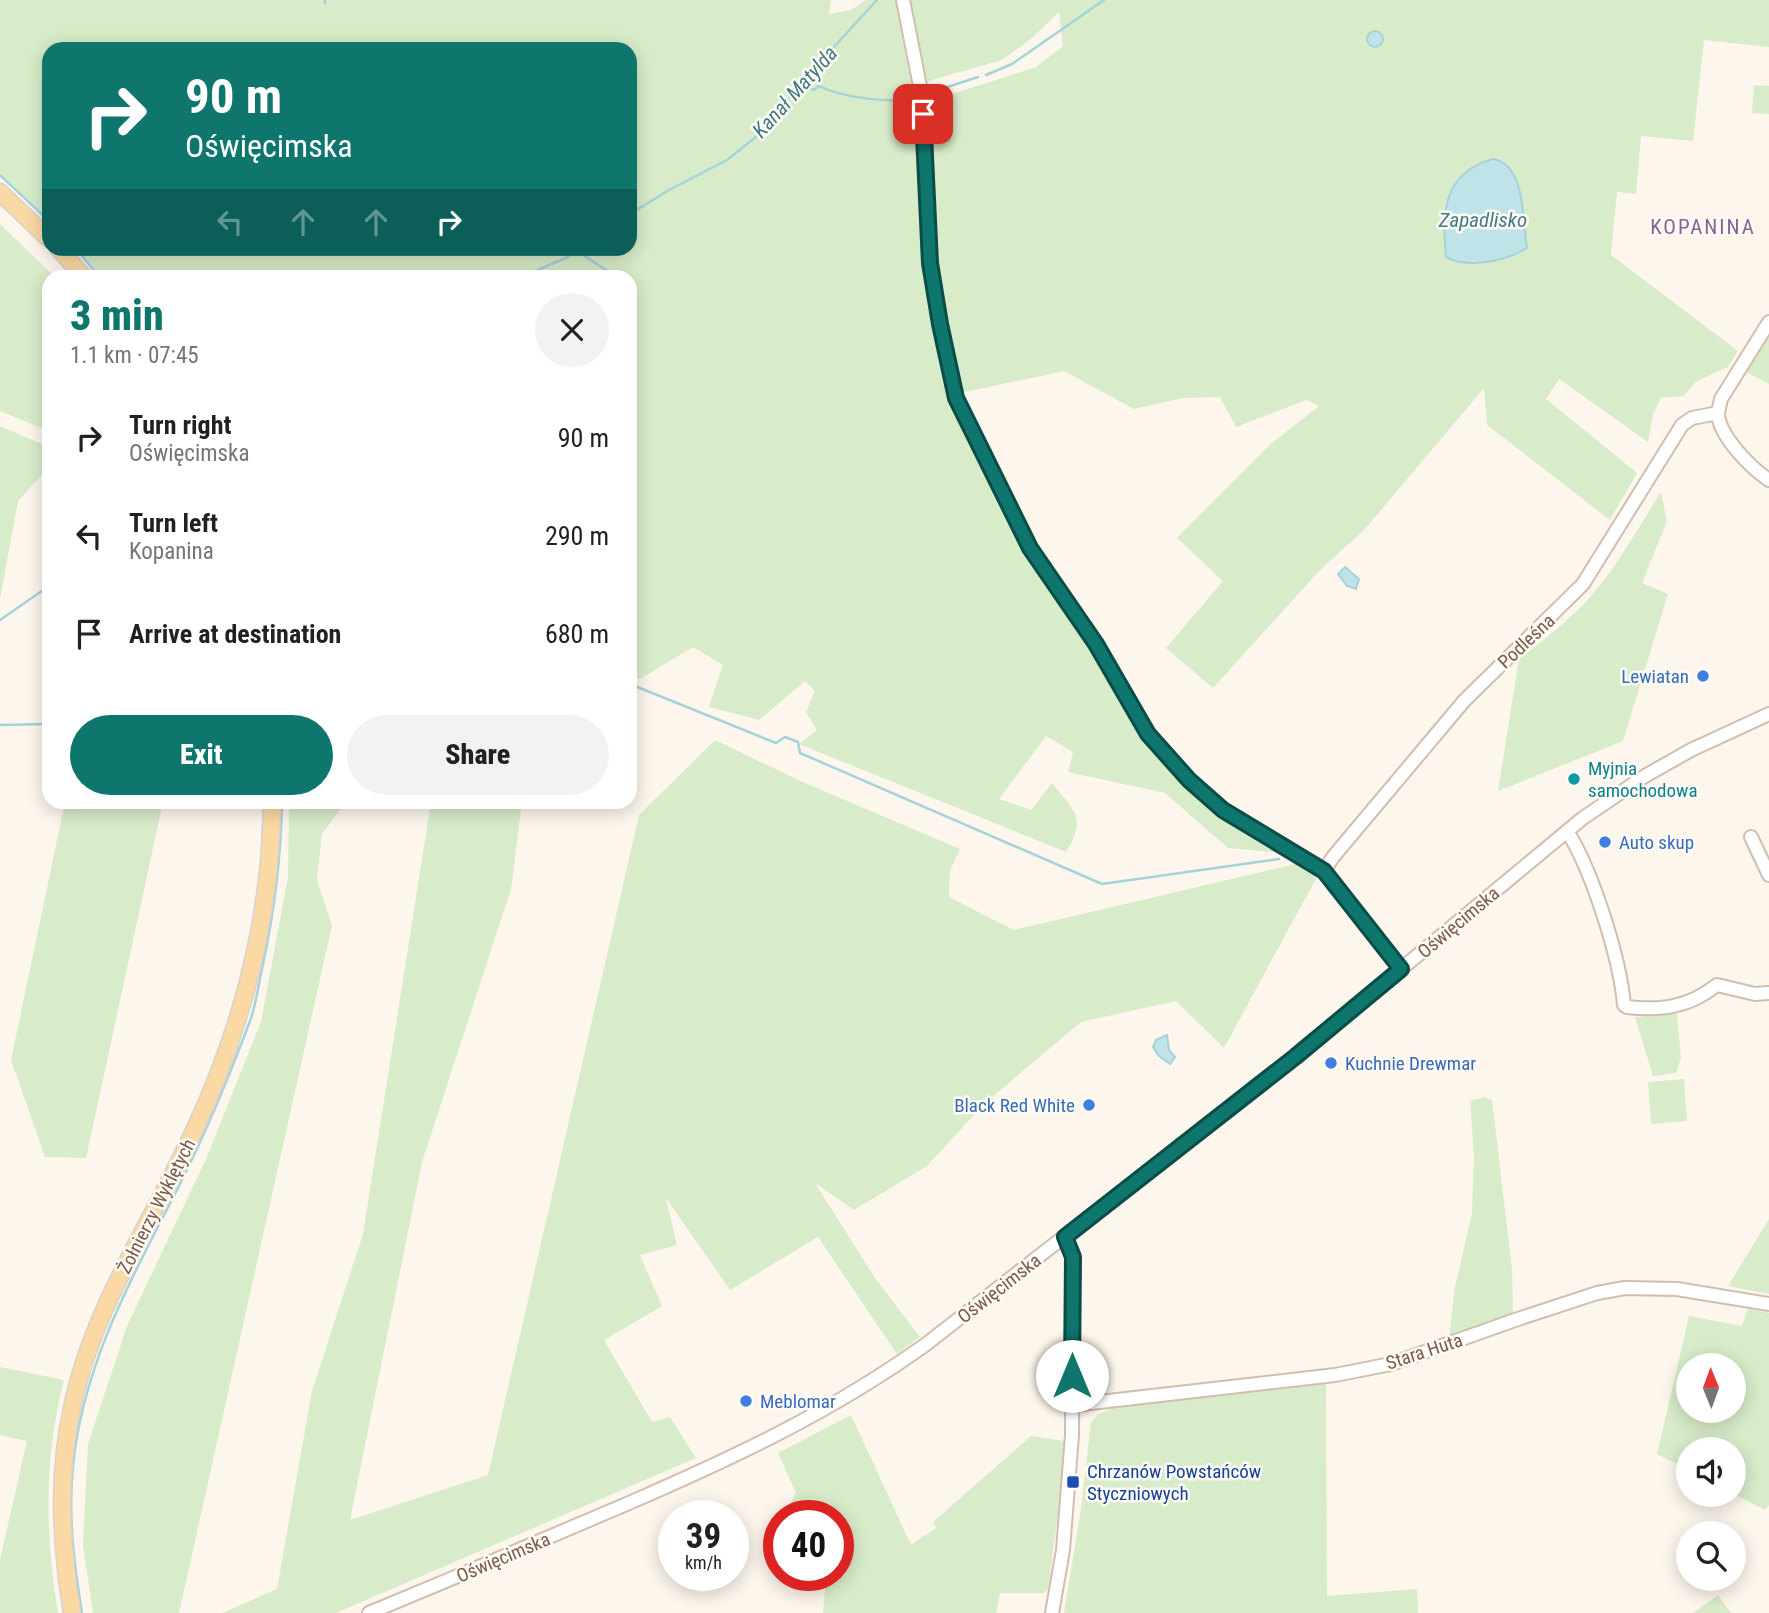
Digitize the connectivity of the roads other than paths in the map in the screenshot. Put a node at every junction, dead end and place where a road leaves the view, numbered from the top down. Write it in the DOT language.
graph roads {
  1 [pos="903,0"];
  2 [pos="0,192"];
  3 [pos="42,232"];
  4 [pos="65,256"];
  5 [pos="78,270"];
  6 [pos="1769,322"];
  7 [pos="1718,413"];
  8 [pos="1769,480"];
  9 [pos="1769,714"];
  10 [pos="272,809"];
  11 [pos="1567,831"];
  12 [pos="1751,836"];
  13 [pos="1324,871"];
  14 [pos="1769,875"];
  15 [pos="1401,969"];
  16 [pos="1769,993"];
  17 [pos="1065,1237"];
  18 [pos="1769,1304"];
  19 [pos="1073,1405"];
  20 [pos="72,1613"];
  21 [pos="369,1613"];
  22 [pos="1052,1613"];
  1 -- 13 [label="street"];
  2 -- 3 [label="main road"];
  4 -- 5 [label="main road"];
  6 -- 7 [label="street"];
  7 -- 8 [label="street"];
  7 -- 13 [label="street, Podleśna"];
  9 -- 11 [label="street, Oświęcimska"];
  10 -- 20 [label="main road, Żołnierzy Wyklętych"];
  11 -- 15 [label="street, Oświęcimska"];
  11 -- 16 [label="street"];
  12 -- 14 [label="street"];
  13 -- 15 [label="street"];
  15 -- 17 [label="street, Oświęcimska"];
  17 -- 19 [label="street"];
  17 -- 21 [label="street, Oświęcimska"];
  18 -- 19 [label="street, Stara Huta"];
  19 -- 22 [label="street"];
}
